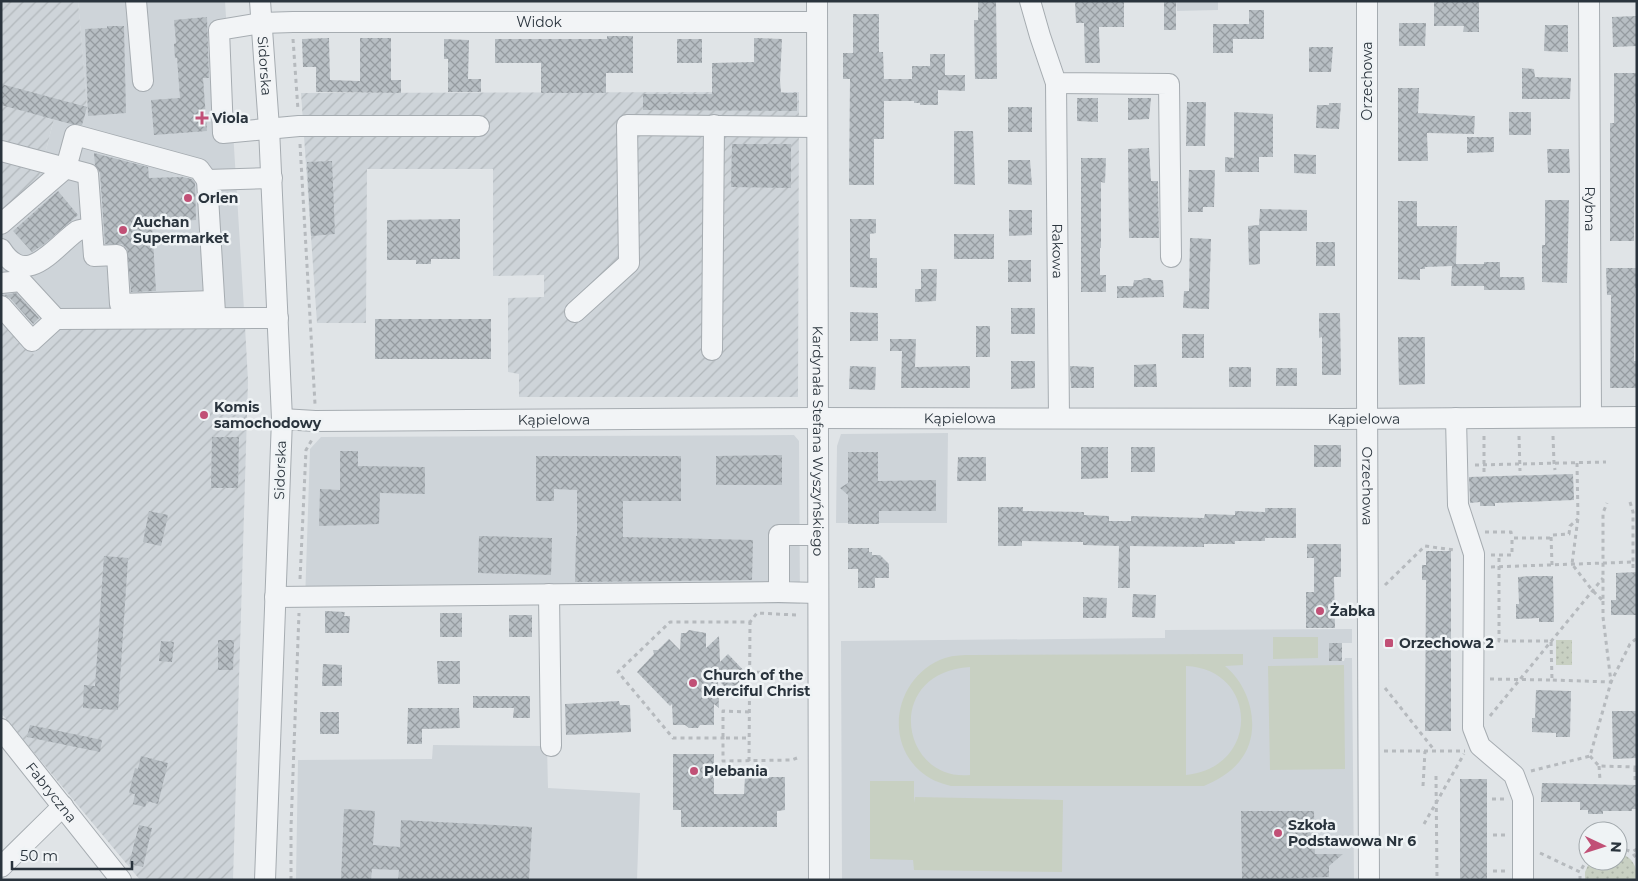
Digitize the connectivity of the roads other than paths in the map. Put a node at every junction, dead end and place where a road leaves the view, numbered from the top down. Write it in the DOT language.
graph roads {
  1 [pos="136,1"];
  2 [pos="260,1"];
  3 [pos="817,1"];
  4 [pos="1030,1"];
  5 [pos="1367,1"];
  6 [pos="1589,1"];
  7 [pos="817,22"];
  8 [pos="261,23"];
  9 [pos="143,81"];
  10 [pos="1056,83"];
  11 [pos="714,125"];
  12 [pos="479,126"];
  13 [pos="817,127"];
  14 [pos="269,128"];
  15 [pos="1,151"];
  16 [pos="66,168"];
  17 [pos="272,178"];
  18 [pos="207,180"];
  19 [pos="1,224"];
  20 [pos="92,229"];
  21 [pos="2,253"];
  22 [pos="1171,257"];
  23 [pos="1,283"];
  24 [pos="1,306"];
  25 [pos="215,309"];
  26 [pos="575,312"];
  27 [pos="278,318"];
  28 [pos="56,320"];
  29 [pos="712,350"];
  30 [pos="1591,417"];
  31 [pos="1637,417"];
  32 [pos="818,418"];
  33 [pos="1059,418"];
  34 [pos="1456,418"];
  35 [pos="282,419"];
  36 [pos="1367,419"];
  37 [pos="818,535"];
  38 [pos="779,592"];
  39 [pos="818,593"];
  40 [pos="549,594"];
  41 [pos="275,597"];
  42 [pos="1,729"];
  43 [pos="551,746"];
  44 [pos="63,806"];
  45 [pos="1,867"];
  46 [pos="121,880"];
  47 [pos="264,880"];
  48 [pos="819,880"];
  49 [pos="1369,880"];
  50 [pos="1523,880"];
  1 -- 9 [label="street"];
  2 -- 8 [label="street, Sidorska"];
  3 -- 7 [label="street, Kardynała Stefana Wyszyńskiego"];
  4 -- 10 [label="street, Rakowa"];
  5 -- 36 [label="street, Orzechowa"];
  6 -- 30 [label="street, Rybna"];
  7 -- 8 [label="street, Widok"];
  7 -- 13 [label="street, Kardynała Stefana Wyszyńskiego"];
  8 -- 14 [label="street, Sidorska"];
  8 -- 14 [label="street, Widok"];
  10 -- 22 [label="street"];
  10 -- 33 [label="street, Rakowa"];
  11 -- 13 [label="street"];
  11 -- 26 [label="street"];
  11 -- 29 [label="street"];
  12 -- 14 [label="street"];
  13 -- 32 [label="street, Kardynała Stefana Wyszyńskiego"];
  14 -- 17 [label="street, Sidorska"];
  15 -- 16 [label="street"];
  16 -- 18 [label="street"];
  16 -- 19 [label="street"];
  16 -- 20 [label="street"];
  17 -- 18 [label="street"];
  17 -- 27 [label="street, Sidorska"];
  18 -- 25 [label="street"];
  20 -- 21 [label="street"];
  20 -- 25 [label="street"];
  23 -- 28 [label="street"];
  24 -- 28 [label="street"];
  25 -- 27 [label="street"];
  25 -- 28 [label="street"];
  27 -- 35 [label="street, Sidorska"];
  30 -- 31 [label="street, Kąpielowa"];
  30 -- 34 [label="street, Kąpielowa"];
  32 -- 33 [label="street, Kąpielowa"];
  32 -- 35 [label="street, Kąpielowa"];
  32 -- 37 [label="street, Kardynała Stefana Wyszyńskiego"];
  33 -- 36 [label="street, Kąpielowa"];
  34 -- 36 [label="street, Kąpielowa"];
  34 -- 50 [label="street"];
  35 -- 41 [label="street, Sidorska"];
  36 -- 49 [label="street, Orzechowa"];
  37 -- 38 [label="street"];
  37 -- 39 [label="street, Kardynała Stefana Wyszyńskiego"];
  38 -- 39 [label="street"];
  38 -- 40 [label="street"];
  39 -- 48 [label="street, Kardynała Stefana Wyszyńskiego"];
  40 -- 41 [label="street"];
  40 -- 43 [label="street"];
  41 -- 47 [label="street, Sidorska"];
  42 -- 44 [label="street, Fabryczna"];
  44 -- 45 [label="street"];
  44 -- 46 [label="street, Fabryczna"];
}
